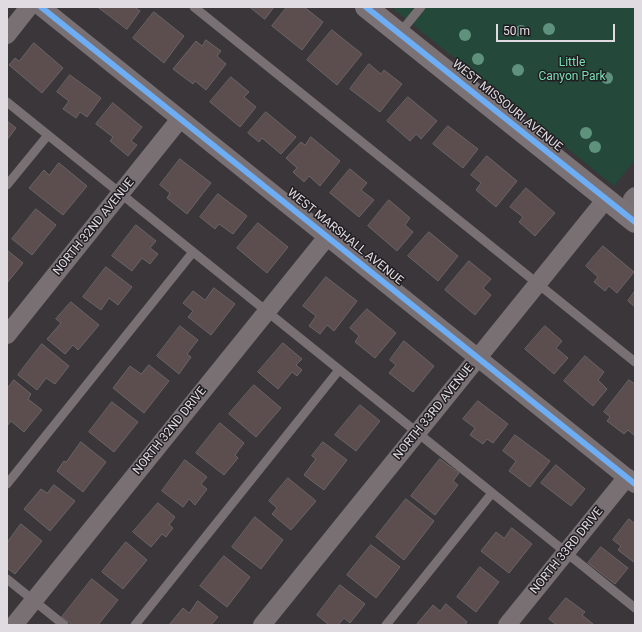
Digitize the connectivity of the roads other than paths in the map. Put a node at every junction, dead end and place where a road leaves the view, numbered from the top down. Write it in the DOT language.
graph roads {
  1 [pos="29,7"];
  2 [pos="40,7"];
  3 [pos="194,7"];
  4 [pos="366,7"];
  5 [pos="421,7"];
  6 [pos="399,34"];
  7 [pos="7,35"];
  8 [pos="7,102"];
  9 [pos="180,119"];
  10 [pos="48,135"];
  11 [pos="7,185"];
  12 [pos="120,193"];
  13 [pos="606,199"];
  14 [pos="635,222"];
  15 [pos="327,237"];
  16 [pos="193,252"];
  17 [pos="538,283"];
  18 [pos="267,311"];
  19 [pos="7,334"];
  20 [pos="478,358"];
  21 [pos="635,362"];
  22 [pos="340,370"];
  23 [pos="417,432"];
  24 [pos="631,480"];
  25 [pos="7,484"];
  26 [pos="492,493"];
  27 [pos="566,552"];
  28 [pos="7,579"];
  29 [pos="34,601"];
  30 [pos="635,608"];
  31 [pos="14,625"];
  32 [pos="64,625"];
  33 [pos="135,625"];
  34 [pos="262,625"];
  35 [pos="386,625"];
  36 [pos="507,625"];
  1 -- 7 [label="street"];
  2 -- 9 [label="street, WEST MARSHALL AVENUE"];
  3 -- 17 [label="lane"];
  4 -- 6 [label="street, WEST MISSOURI AVENUE"];
  5 -- 6 [label="lane"];
  6 -- 13 [label="street, WEST MISSOURI AVENUE"];
  8 -- 10 [label="lane"];
  9 -- 12 [label="street, NORTH 32ND AVENUE"];
  9 -- 15 [label="street, WEST MARSHALL AVENUE"];
  10 -- 11 [label="lane"];
  10 -- 12 [label="lane"];
  12 -- 16 [label="lane"];
  12 -- 19 [label="street, NORTH 32ND AVENUE"];
  13 -- 14 [label="street, WEST MISSOURI AVENUE"];
  13 -- 17 [label="street, NORTH 33RD AVENUE"];
  15 -- 18 [label="street, NORTH 32ND DRIVE"];
  15 -- 20 [label="street, WEST MARSHALL AVENUE"];
  16 -- 18 [label="lane"];
  16 -- 25 [label="lane"];
  17 -- 20 [label="street, NORTH 33RD AVENUE"];
  17 -- 21 [label="lane"];
  18 -- 22 [label="lane"];
  18 -- 29 [label="street, NORTH 32ND DRIVE"];
  20 -- 23 [label="street, NORTH 33RD AVENUE"];
  20 -- 24 [label="street, WEST MARSHALL AVENUE"];
  22 -- 23 [label="lane"];
  22 -- 33 [label="lane"];
  23 -- 26 [label="lane"];
  23 -- 34 [label="street, NORTH 33RD AVENUE"];
  24 -- 27 [label="street, NORTH 33RD DRIVE"];
  26 -- 27 [label="lane"];
  26 -- 35 [label="lane"];
  27 -- 30 [label="lane"];
  27 -- 36 [label="street, NORTH 33RD DRIVE"];
  28 -- 29 [label="lane"];
  29 -- 31 [label="street, NORTH 32ND DRIVE"];
  29 -- 32 [label="lane"];
}
